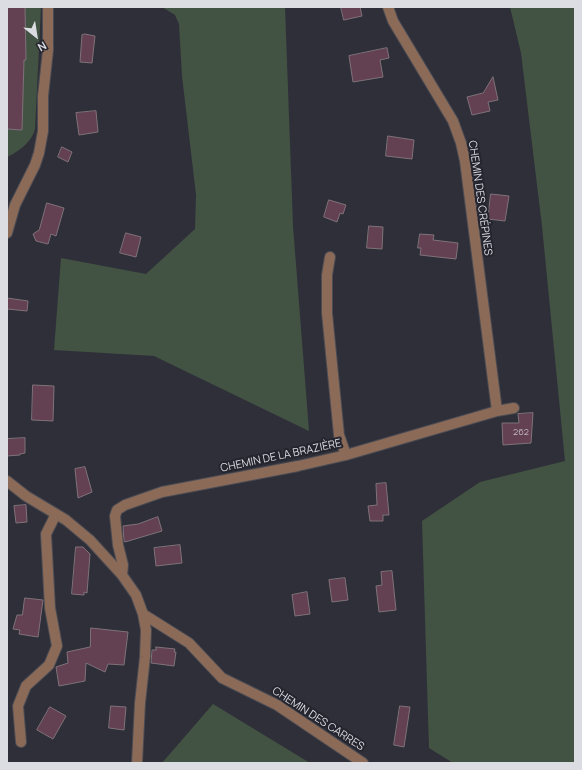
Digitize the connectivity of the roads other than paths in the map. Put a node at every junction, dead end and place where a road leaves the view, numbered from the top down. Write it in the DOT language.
graph roads {
  1 [pos="48,7"];
  2 [pos="388,7"];
  3 [pos="7,233"];
  4 [pos="330,257"];
  5 [pos="514,408"];
  6 [pos="497,411"];
  7 [pos="346,455"];
  8 [pos="7,481"];
  9 [pos="56,514"];
  10 [pos="122,575"];
  11 [pos="143,614"];
  12 [pos="21,742"];
  13 [pos="137,763"];
  14 [pos="363,763"];
  1 -- 3 [label="street"];
  2 -- 6 [label="street, CHEMIN DES CRÉPINES"];
  4 -- 7 [label="street"];
  5 -- 6 [label="street, CHEMIN DE LA BRAZIÈRE"];
  6 -- 7 [label="street, CHEMIN DE LA BRAZIÈRE"];
  7 -- 10 [label="street, CHEMIN DE LA BRAZIÈRE"];
  8 -- 9 [label="street"];
  9 -- 10 [label="street"];
  9 -- 12 [label="street"];
  10 -- 11 [label="street"];
  11 -- 13 [label="street"];
  11 -- 14 [label="street, CHEMIN DES CARRES"];
}
